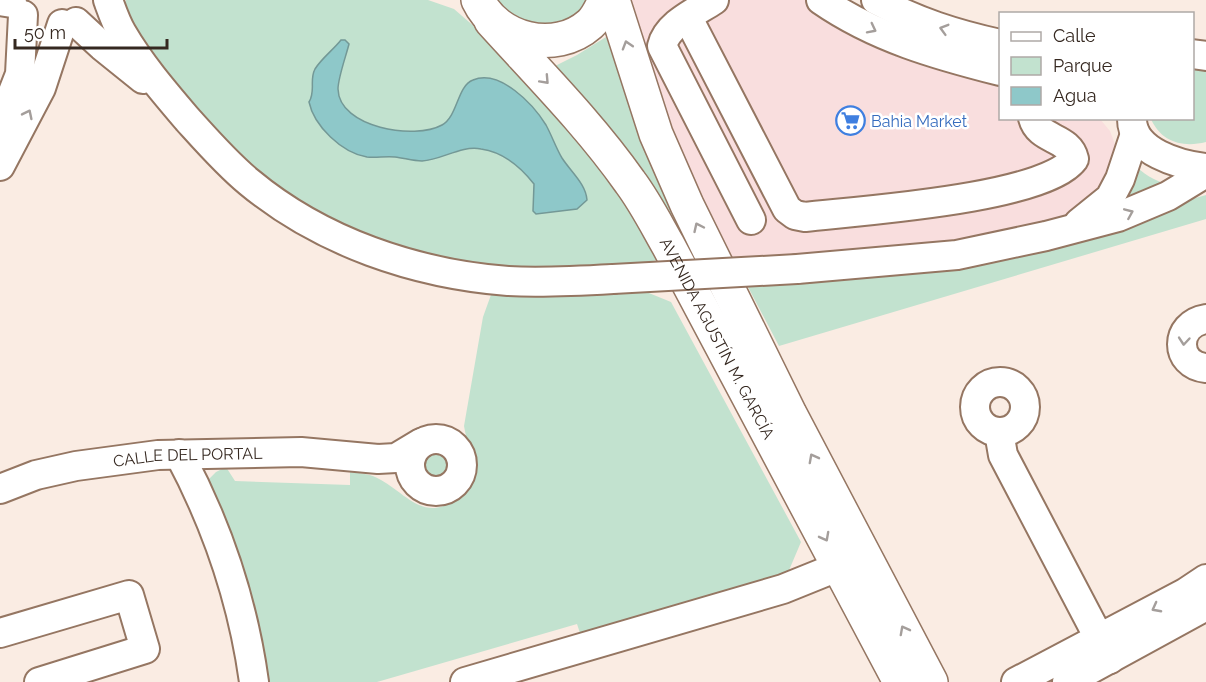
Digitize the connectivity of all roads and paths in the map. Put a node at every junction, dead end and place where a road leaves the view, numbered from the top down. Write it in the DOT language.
graph roads {
  1 [pos="107,0"];
  2 [pos="605,0"];
  3 [pos="613,0"];
  4 [pos="714,0"];
  5 [pos="821,0"];
  6 [pos="876,0"];
  7 [pos="11,5"];
  8 [pos="479,7"];
  9 [pos="688,18"];
  10 [pos="69,23"];
  11 [pos="999,44"];
  12 [pos="999,71"];
  13 [pos="174,104"];
  14 [pos="1034,120"];
  15 [pos="1,122"];
  16 [pos="1131,124"];
  17 [pos="0,166"];
  18 [pos="1206,168"];
  19 [pos="1206,173"];
  20 [pos="752,220"];
  21 [pos="1072,228"];
  22 [pos="1206,319"];
  23 [pos="1206,368"];
  24 [pos="999,432"];
  25 [pos="421,443"];
  26 [pos="179,454"];
  27 [pos="378,459"];
  28 [pos="415,479"];
  29 [pos="0,488"];
  30 [pos="840,566"];
  31 [pos="1200,602"];
  32 [pos="0,633"];
  33 [pos="1104,649"];
  34 [pos="39,682"];
  35 [pos="254,682"];
  36 [pos="465,682"];
  37 [pos="900,682"];
  38 [pos="931,682"];
  39 [pos="1016,682"];
  40 [pos="1067,682"];
  1 -- 10 [label="street"];
  1 -- 13 [label="street"];
  2 -- 8 [label="main road"];
  38 -- 3 [label="main road, AVENIDA AGUSTÍN M. GARCÍA, one-way"];
  4 -- 9 [label="street"];
  5 -- 12 [label="street, one-way"];
  11 -- 6 [label="street, one-way"];
  7 -- 10 [label="street"];
  7 -- 15 [label="street"];
  8 -- 30 [label="main road, AVENIDA AGUSTÍN M. GARCÍA, one-way"];
  9 -- 14 [label="street"];
  9 -- 20 [label="street"];
  10 -- 13 [label="street"];
  17 -- 10 [label="street, one-way"];
  13 -- 21 [label="street, bridge"];
  16 -- 18 [label="street"];
  16 -- 21 [label="street"];
  21 -- 19 [label="street, one-way"];
  22 -- 23 [label="street, one-way"];
  24 -- 33 [label="street"];
  25 -- 27 [label="street"];
  25 -- 28 [label="street"];
  25 -- 28 [label="street"];
  26 -- 27 [label="street, CALLE DEL PORTAL"];
  26 -- 29 [label="street, CALLE DEL PORTAL"];
  26 -- 35 [label="street"];
  27 -- 28 [label="street"];
  30 -- 36 [label="street"];
  30 -- 37 [label="main road, AVENIDA AGUSTÍN M. GARCÍA"];
  31 -- 33 [label="street"];
  32 -- 34 [label="street"];
  33 -- 39 [label="street"];
  33 -- 40 [label="street"];
}
